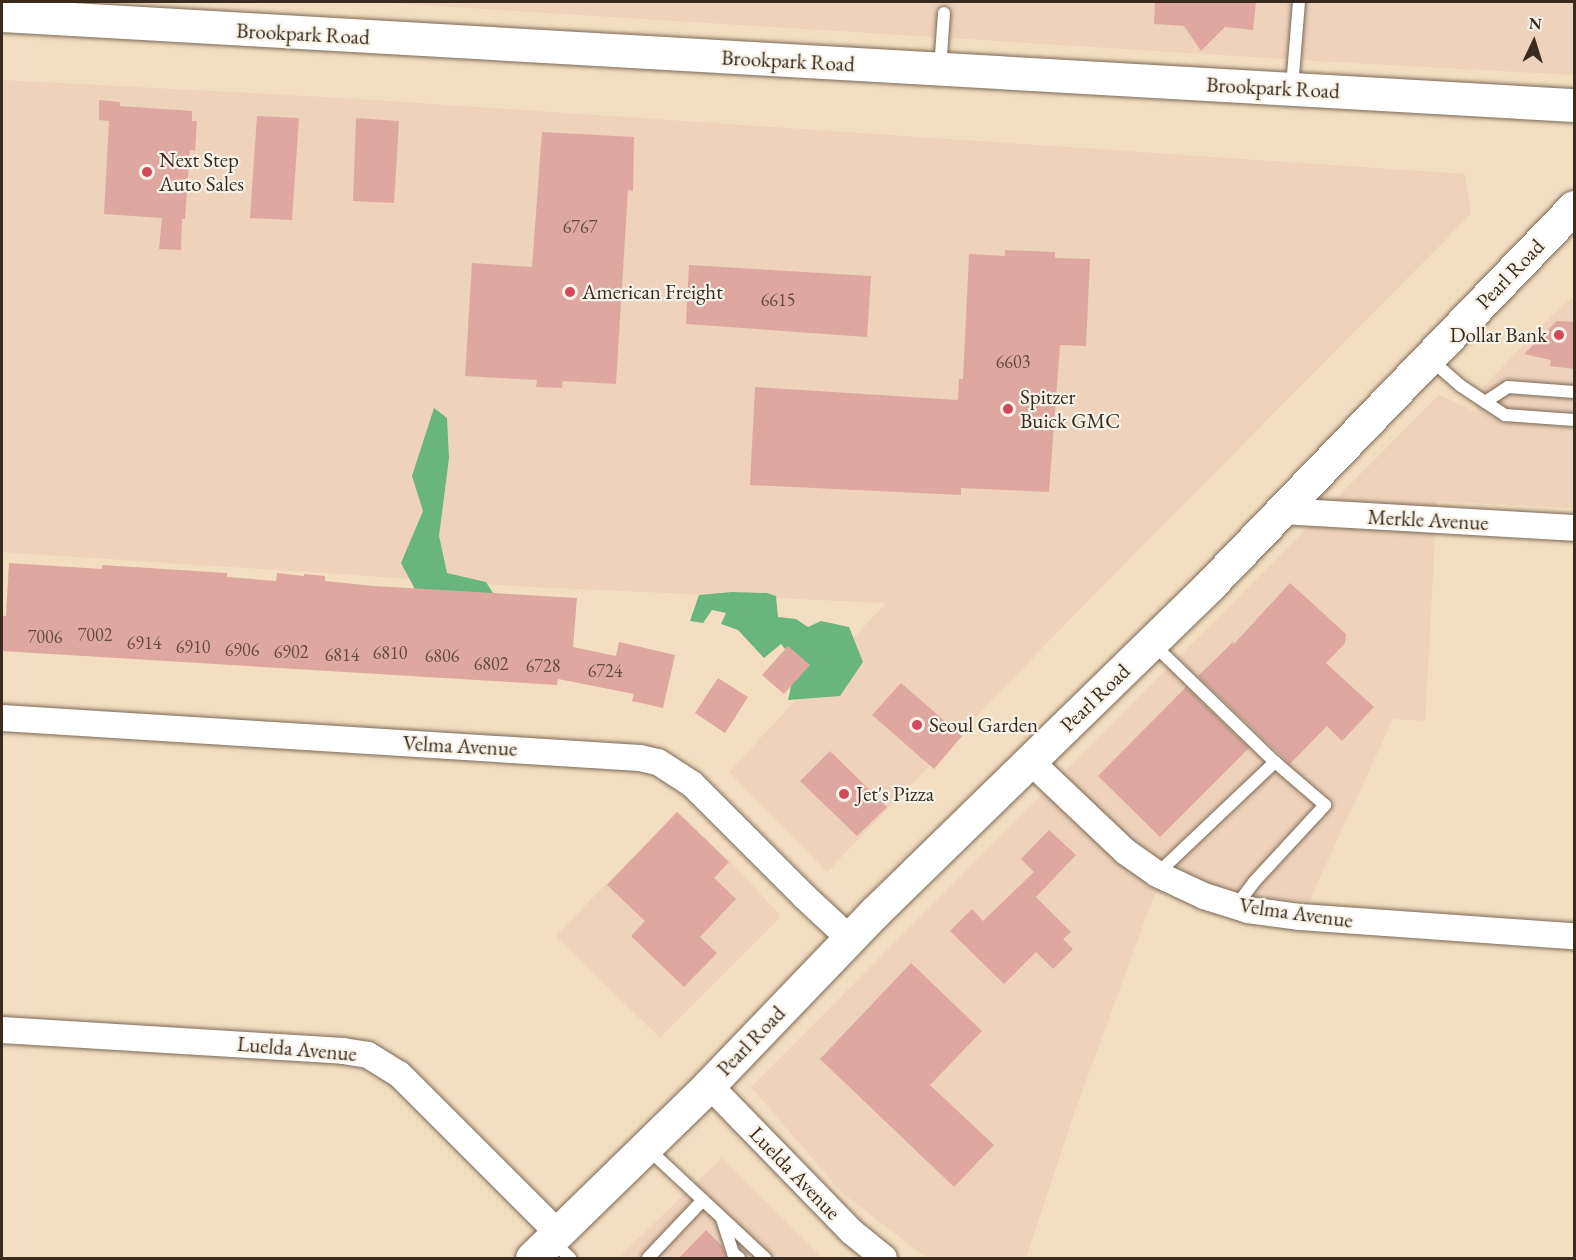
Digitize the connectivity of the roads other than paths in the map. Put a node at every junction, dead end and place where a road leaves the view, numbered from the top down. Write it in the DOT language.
graph roads {
  1 [pos="1299,2"];
  2 [pos="944,13"];
  3 [pos="2,15"];
  4 [pos="940,70"];
  5 [pos="1292,89"];
  6 [pos="1575,105"];
  7 [pos="1575,207"];
  8 [pos="1429,358"];
  9 [pos="1575,392"];
  10 [pos="1485,402"];
  11 [pos="1575,420"];
  12 [pos="1281,511"];
  13 [pos="1575,528"];
  14 [pos="1152,643"];
  15 [pos="2,718"];
  16 [pos="1030,761"];
  17 [pos="1275,762"];
  18 [pos="1157,874"];
  19 [pos="1236,906"];
  20 [pos="1575,936"];
  21 [pos="849,938"];
  22 [pos="2,1030"];
  23 [pos="709,1085"];
  24 [pos="646,1147"];
  25 [pos="703,1200"];
  26 [pos="721,1217"];
  27 [pos="553,1248"];
  28 [pos="648,1258"];
  29 [pos="738,1258"];
  30 [pos="765,1258"];
  31 [pos="884,1258"];
  1 -- 5 [label="lane"];
  2 -- 4 [label="lane"];
  3 -- 4 [label="main road, Brookpark Road"];
  4 -- 5 [label="main road, Brookpark Road"];
  5 -- 6 [label="main road, Brookpark Road"];
  7 -- 8 [label="main road, Pearl Road"];
  8 -- 10 [label="lane"];
  8 -- 12 [label="main road, Pearl Road"];
  9 -- 10 [label="lane"];
  10 -- 11 [label="lane"];
  12 -- 13 [label="street, Merkle Avenue"];
  12 -- 14 [label="main road, Pearl Road"];
  14 -- 16 [label="main road, Pearl Road"];
  14 -- 17 [label="lane"];
  15 -- 21 [label="street, Velma Avenue"];
  16 -- 18 [label="street, Velma Avenue"];
  16 -- 21 [label="main road, Pearl Road"];
  17 -- 18 [label="lane"];
  17 -- 19 [label="lane"];
  18 -- 19 [label="street, Velma Avenue"];
  19 -- 20 [label="street, Velma Avenue"];
  21 -- 23 [label="main road, Pearl Road"];
  22 -- 27 [label="street, Luelda Avenue"];
  23 -- 24 [label="main road, Pearl Road"];
  23 -- 31 [label="street, Luelda Avenue"];
  24 -- 25 [label="lane"];
  24 -- 27 [label="main road, Pearl Road"];
  25 -- 26 [label="lane"];
  25 -- 28 [label="lane"];
  26 -- 29 [label="lane"];
  26 -- 30 [label="lane"];
}
